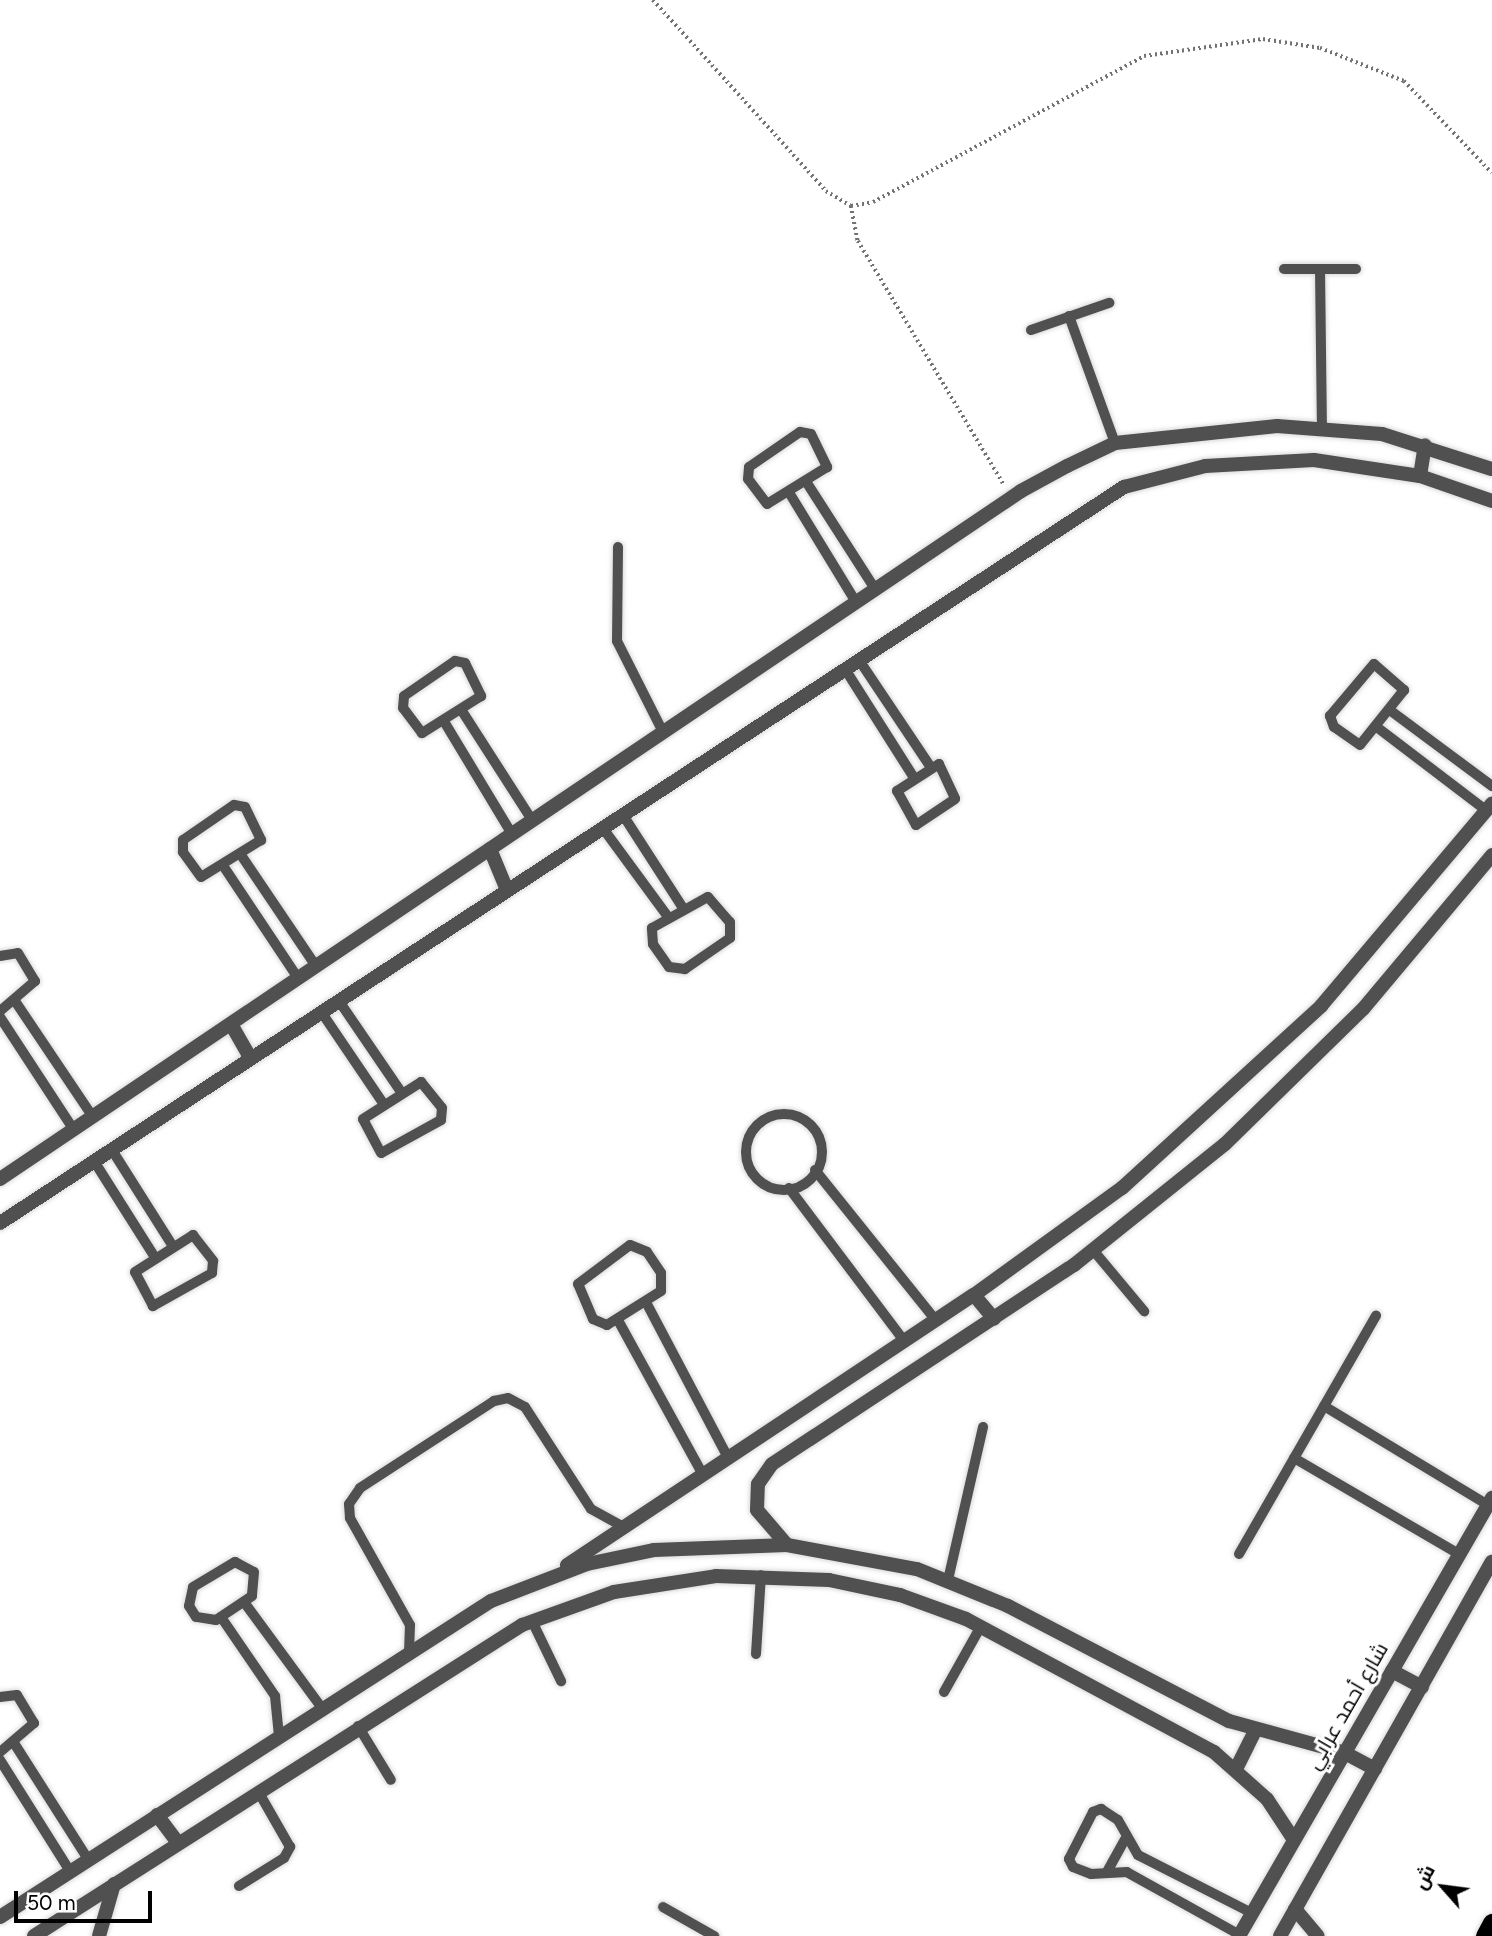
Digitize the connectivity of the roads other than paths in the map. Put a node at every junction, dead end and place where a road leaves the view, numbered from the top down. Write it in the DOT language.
graph roads {
  1 [pos="1284,269"];
  2 [pos="1320,269"];
  3 [pos="1356,269"];
  4 [pos="1109,303"];
  5 [pos="1069,316"];
  6 [pos="1031,330"];
  7 [pos="1322,427"];
  8 [pos="1115,443"];
  9 [pos="1425,445"];
  10 [pos="1492,469"];
  11 [pos="1420,476"];
  12 [pos="807,483"];
  13 [pos="790,495"];
  14 [pos="1492,501"];
  15 [pos="618,547"];
  16 [pos="876,589"];
  17 [pos="856,602"];
  18 [pos="859,660"];
  19 [pos="845,669"];
  20 [pos="462,711"];
  21 [pos="1391,711"];
  22 [pos="445,723"];
  23 [pos="1378,728"];
  24 [pos="663,732"];
  25 [pos="930,766"];
  26 [pos="914,776"];
  27 [pos="1492,786"];
  28 [pos="1489,807"];
  29 [pos="623,815"];
  30 [pos="532,821"];
  31 [pos="602,827"];
  32 [pos="512,834"];
  33 [pos="490,849"];
  34 [pos="242,855"];
  35 [pos="1492,855"];
  36 [pos="224,867"];
  37 [pos="507,890"];
  38 [pos="683,908"];
  39 [pos="668,917"];
  40 [pos="0,956"];
  41 [pos="316,966"];
  42 [pos="298,978"];
  43 [pos="15,1001"];
  44 [pos="339,1001"];
  45 [pos="0,1011"];
  46 [pos="322,1013"];
  47 [pos="0,1017"];
  48 [pos="231,1024"];
  49 [pos="251,1059"];
  50 [pos="401,1092"];
  51 [pos="383,1103"];
  52 [pos="93,1117"];
  53 [pos="74,1130"];
  54 [pos="112,1150"];
  55 [pos="94,1161"];
  56 [pos="816,1170"];
  57 [pos="0,1180"];
  58 [pos="789,1188"];
  59 [pos="0,1223"];
  60 [pos="172,1245"];
  61 [pos="1093,1250"];
  62 [pos="154,1256"];
  63 [pos="974,1295"];
  64 [pos="647,1304"];
  65 [pos="1144,1311"];
  66 [pos="1377,1316"];
  67 [pos="935,1319"];
  68 [pos="994,1319"];
  69 [pos="619,1322"];
  70 [pos="905,1342"];
  71 [pos="1324,1406"];
  72 [pos="983,1427"];
  73 [pos="727,1456"];
  74 [pos="1294,1458"];
  75 [pos="702,1473"];
  76 [pos="1490,1502"];
  77 [pos="622,1526"];
  78 [pos="788,1545"];
  79 [pos="1239,1554"];
  80 [pos="1459,1554"];
  81 [pos="1492,1562"];
  82 [pos="554,1574"];
  83 [pos="761,1575"];
  84 [pos="948,1580"];
  85 [pos="244,1602"];
  86 [pos="221,1617"];
  87 [pos="533,1621"];
  88 [pos="981,1626"];
  89 [pos="409,1653"];
  90 [pos="756,1654"];
  91 [pos="1392,1671"];
  92 [pos="561,1681"];
  93 [pos="1422,1686"];
  94 [pos="944,1692"];
  95 [pos="0,1697"];
  96 [pos="322,1708"];
  97 [pos="358,1726"];
  98 [pos="1255,1731"];
  99 [pos="279,1736"];
  100 [pos="14,1743"];
  101 [pos="0,1752"];
  102 [pos="1345,1753"];
  103 [pos="0,1760"];
  104 [pos="1236,1769"];
  105 [pos="1375,1769"];
  106 [pos="391,1780"];
  107 [pos="258,1791"];
  108 [pos="158,1815"];
  109 [pos="1125,1839"];
  110 [pos="1294,1840"];
  111 [pos="178,1843"];
  112 [pos="88,1859"];
  113 [pos="1108,1870"];
  114 [pos="70,1871"];
  115 [pos="114,1884"];
  116 [pos="239,1886"];
  117 [pos="663,1908"];
  118 [pos="1296,1909"];
  119 [pos="1252,1913"];
  120 [pos="0,1917"];
  121 [pos="1492,1923"];
  122 [pos="33,1936"];
  123 [pos="99,1936"];
  124 [pos="714,1936"];
  125 [pos="1239,1936"];
  126 [pos="1280,1936"];
  127 [pos="1318,1936"];
  128 [pos="1485,1936"];
  1 -- 2 [label="lane"];
  2 -- 3 [label="lane"];
  2 -- 7 [label="lane"];
  4 -- 5 [label="lane"];
  5 -- 6 [label="lane"];
  5 -- 8 [label="lane"];
  7 -- 8 [label="street"];
  7 -- 9 [label="street"];
  8 -- 16 [label="street"];
  9 -- 10 [label="street"];
  9 -- 11 [label="street"];
  11 -- 14 [label="street"];
  11 -- 18 [label="street"];
  12 -- 13 [label="lane"];
  12 -- 13 [label="lane"];
  12 -- 16 [label="lane"];
  13 -- 17 [label="lane"];
  15 -- 24 [label="lane"];
  16 -- 17 [label="street"];
  17 -- 24 [label="street"];
  18 -- 19 [label="street"];
  18 -- 25 [label="lane"];
  19 -- 26 [label="lane"];
  19 -- 29 [label="street"];
  20 -- 22 [label="lane"];
  20 -- 22 [label="lane"];
  20 -- 30 [label="lane"];
  21 -- 23 [label="lane"];
  21 -- 23 [label="lane"];
  21 -- 27 [label="lane"];
  22 -- 32 [label="lane"];
  23 -- 28 [label="lane"];
  24 -- 30 [label="street"];
  25 -- 26 [label="lane"];
  25 -- 26 [label="lane"];
  28 -- 63 [label="street"];
  29 -- 31 [label="street"];
  29 -- 38 [label="lane"];
  30 -- 32 [label="street"];
  31 -- 37 [label="street"];
  31 -- 39 [label="lane"];
  32 -- 33 [label="street"];
  33 -- 37 [label="street"];
  33 -- 41 [label="street"];
  34 -- 36 [label="lane"];
  34 -- 36 [label="lane"];
  34 -- 41 [label="lane"];
  35 -- 61 [label="street"];
  36 -- 42 [label="lane"];
  37 -- 44 [label="street"];
  38 -- 39 [label="lane"];
  38 -- 39 [label="lane"];
  40 -- 43 [label="lane"];
  41 -- 42 [label="street"];
  42 -- 48 [label="street"];
  43 -- 45 [label="lane"];
  43 -- 52 [label="lane"];
  44 -- 46 [label="street"];
  44 -- 50 [label="lane"];
  46 -- 49 [label="street"];
  46 -- 51 [label="lane"];
  47 -- 53 [label="lane"];
  48 -- 49 [label="street"];
  48 -- 52 [label="street"];
  49 -- 54 [label="street"];
  50 -- 51 [label="lane"];
  50 -- 51 [label="lane"];
  52 -- 53 [label="street"];
  53 -- 57 [label="street"];
  54 -- 55 [label="street"];
  54 -- 60 [label="lane"];
  55 -- 59 [label="street"];
  55 -- 62 [label="lane"];
  56 -- 58 [label="lane"];
  56 -- 58 [label="lane"];
  56 -- 67 [label="lane"];
  58 -- 70 [label="lane"];
  60 -- 62 [label="lane"];
  60 -- 62 [label="lane"];
  61 -- 65 [label="lane"];
  61 -- 68 [label="street"];
  63 -- 67 [label="street"];
  63 -- 68 [label="street"];
  64 -- 69 [label="lane"];
  64 -- 69 [label="lane"];
  64 -- 73 [label="lane"];
  66 -- 71 [label="lane"];
  67 -- 70 [label="street"];
  68 -- 78 [label="street"];
  69 -- 75 [label="lane"];
  70 -- 73 [label="street"];
  71 -- 74 [label="lane"];
  71 -- 76 [label="lane"];
  72 -- 84 [label="lane"];
  73 -- 75 [label="street"];
  74 -- 79 [label="lane"];
  74 -- 80 [label="lane"];
  75 -- 77 [label="street"];
  76 -- 80 [label="street, شارع أحمد عرابي"];
  77 -- 82 [label="street"];
  77 -- 89 [label="lane"];
  78 -- 82 [label="street"];
  78 -- 84 [label="street"];
  80 -- 91 [label="street, شارع أحمد عرابي"];
  81 -- 93 [label="street"];
  82 -- 89 [label="street"];
  83 -- 87 [label="street"];
  83 -- 88 [label="street"];
  83 -- 90 [label="lane"];
  84 -- 98 [label="street"];
  85 -- 86 [label="lane"];
  85 -- 86 [label="lane"];
  85 -- 96 [label="lane"];
  86 -- 99 [label="lane"];
  87 -- 92 [label="lane"];
  87 -- 97 [label="street"];
  88 -- 94 [label="lane"];
  88 -- 104 [label="street"];
  89 -- 96 [label="street"];
  91 -- 93 [label="street"];
  91 -- 102 [label="street, شارع أحمد عرابي"];
  93 -- 105 [label="street"];
  95 -- 100 [label="lane"];
  96 -- 99 [label="street"];
  97 -- 106 [label="lane"];
  97 -- 107 [label="street"];
  98 -- 102 [label="street"];
  98 -- 104 [label="street"];
  99 -- 108 [label="street"];
  100 -- 101 [label="lane"];
  100 -- 112 [label="lane"];
  102 -- 105 [label="street"];
  102 -- 110 [label="street, شارع أحمد عرابي"];
  103 -- 114 [label="lane"];
  104 -- 110 [label="street"];
  105 -- 118 [label="street"];
  107 -- 111 [label="street"];
  107 -- 116 [label="lane"];
  108 -- 111 [label="street"];
  108 -- 112 [label="street"];
  109 -- 113 [label="lane"];
  109 -- 113 [label="lane"];
  109 -- 119 [label="lane"];
  110 -- 119 [label="street, شارع أحمد عرابي"];
  111 -- 115 [label="street"];
  112 -- 114 [label="street"];
  113 -- 125 [label="lane"];
  114 -- 120 [label="street"];
  115 -- 122 [label="street"];
  115 -- 123 [label="street"];
  117 -- 124 [label="lane"];
  118 -- 126 [label="street"];
  118 -- 127 [label="street"];
  119 -- 125 [label="street, شارع أحمد عرابي"];
  121 -- 128 [label="highway"];
}
